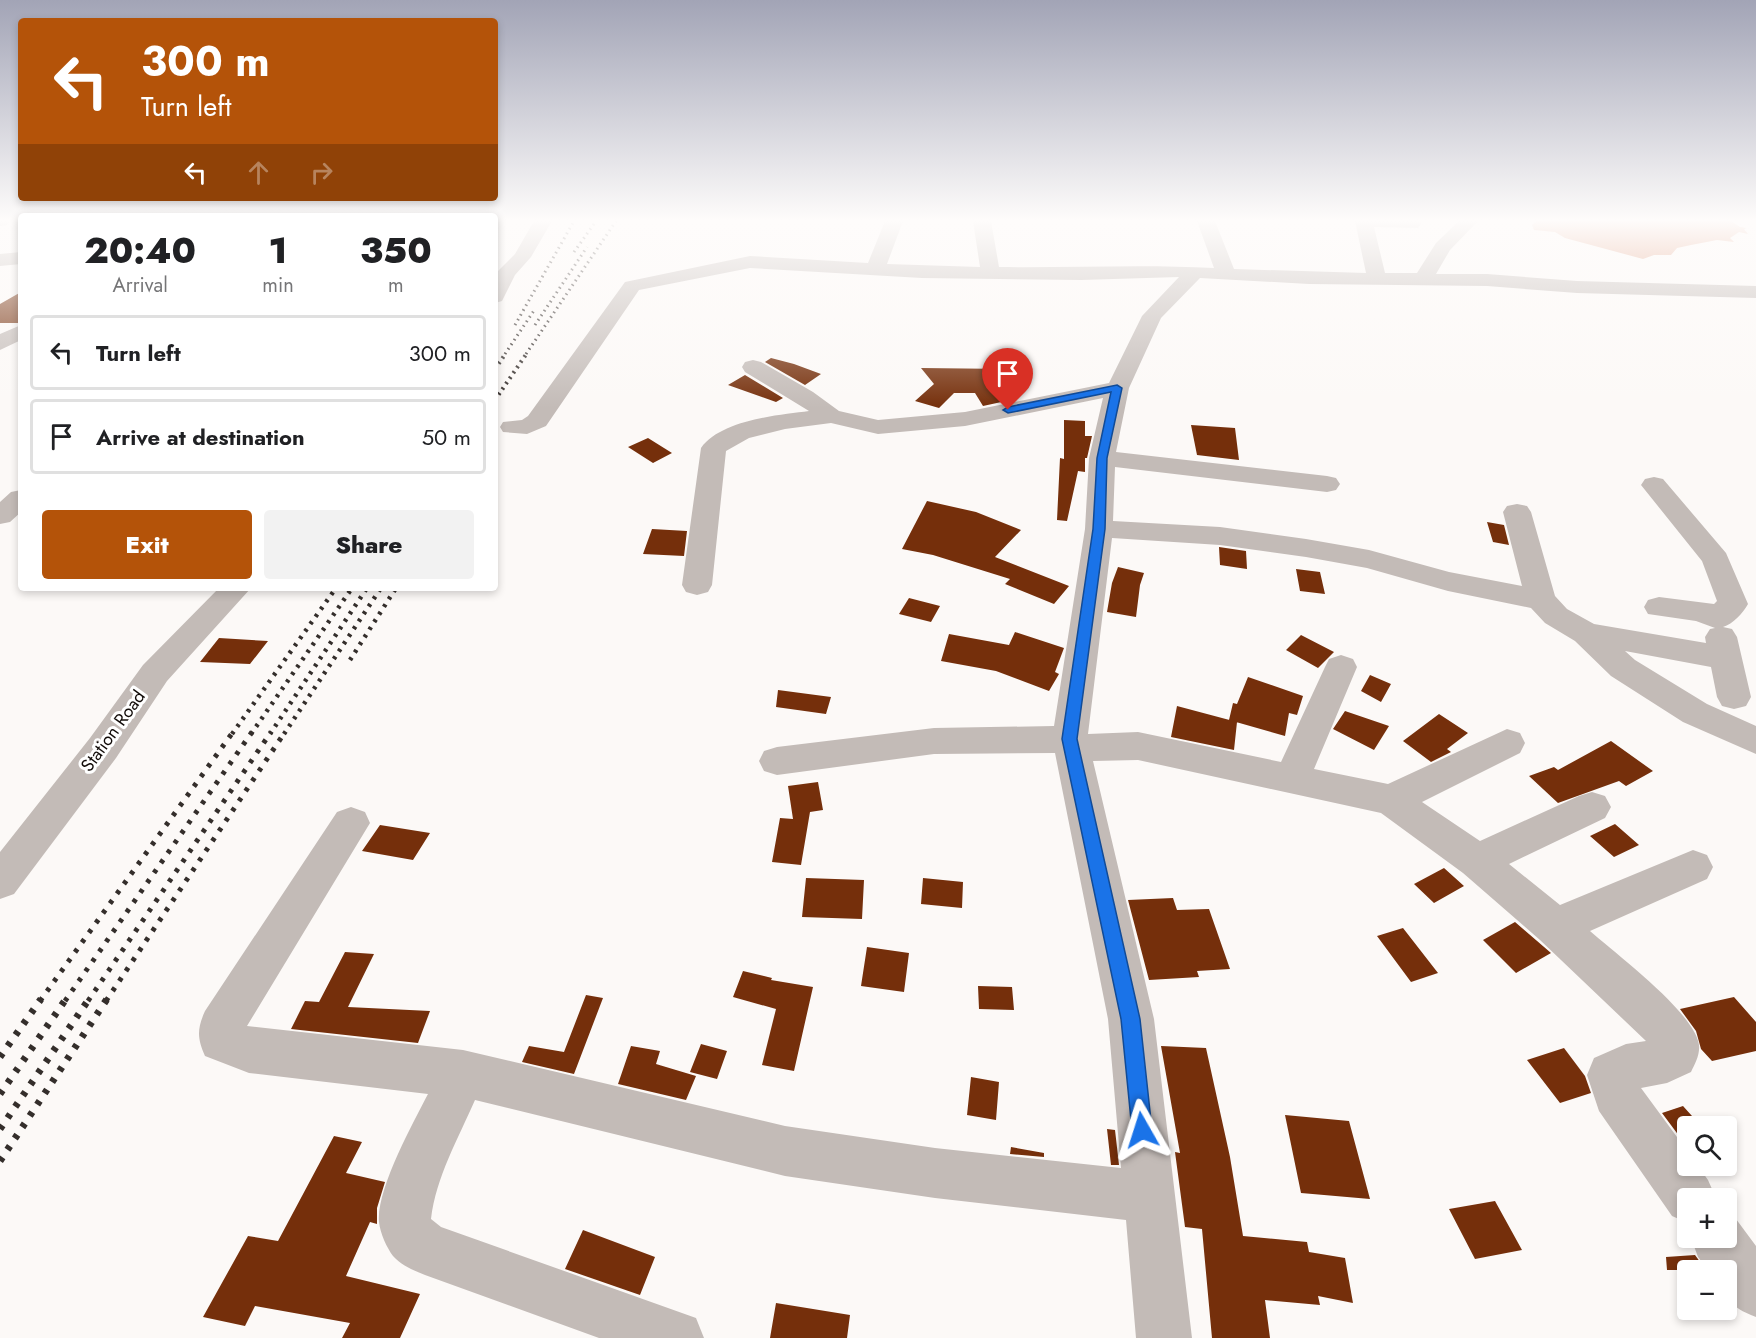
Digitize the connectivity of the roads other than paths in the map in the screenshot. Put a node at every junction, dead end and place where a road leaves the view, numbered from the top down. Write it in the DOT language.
graph roads {
  1 [pos="644,283"];
  2 [pos="1184,283"];
  3 [pos="1543,283"];
  4 [pos="1756,292"];
  5 [pos="18,333"];
  6 [pos="0,344"];
  7 [pos="753,367"];
  8 [pos="1125,372"];
  9 [pos="831,416"];
  10 [pos="512,427"];
  11 [pos="1102,458"];
  12 [pos="1327,484"];
  13 [pos="1654,484"];
  14 [pos="18,501"];
  15 [pos="1517,512"];
  16 [pos="0,516"];
  17 [pos="1099,529"];
  18 [pos="697,585"];
  19 [pos="233,591"];
  20 [pos="1541,600"];
  21 [pos="1659,607"];
  22 [pos="1717,618"];
  23 [pos="1586,633"];
  24 [pos="1341,667"];
  25 [pos="1736,674"];
  26 [pos="1756,741"];
  27 [pos="1507,743"];
  28 [pos="1071,744"];
  29 [pos="777,762"];
  30 [pos="1292,778"];
  31 [pos="1391,800"];
  32 [pos="1592,807"];
  33 [pos="351,823"];
  34 [pos="1477,861"];
  35 [pos="1693,867"];
  36 [pos="0,882"];
  37 [pos="1555,927"];
  38 [pos="463,1074"];
  39 [pos="1683,1188"];
  40 [pos="1148,1197"];
  41 [pos="1724,1248"];
  42 [pos="1756,1290"];
  43 [pos="676,1338"];
  44 [pos="1164,1338"];
  1 -- 10 [label="street"];
  2 -- 8 [label="street"];
  3 -- 4 [label="street"];
  5 -- 6 [label="street"];
  7 -- 9 [label="street"];
  8 -- 9 [label="street"];
  8 -- 11 [label="street"];
  9 -- 18 [label="street"];
  11 -- 12 [label="street"];
  11 -- 17 [label="street"];
  13 -- 22 [label="street"];
  14 -- 16 [label="street"];
  15 -- 20 [label="street"];
  17 -- 20 [label="street"];
  17 -- 28 [label="street"];
  19 -- 36 [label="street, Station Road"];
  20 -- 23 [label="street"];
  21 -- 22 [label="street"];
  22 -- 25 [label="street"];
  23 -- 25 [label="street"];
  23 -- 26 [label="street"];
  24 -- 30 [label="street"];
  27 -- 31 [label="street"];
  28 -- 29 [label="street"];
  28 -- 30 [label="street"];
  28 -- 40 [label="street"];
  30 -- 31 [label="street"];
  31 -- 34 [label="street"];
  32 -- 34 [label="street"];
  33 -- 38 [label="street"];
  34 -- 37 [label="street"];
  35 -- 37 [label="street"];
  37 -- 39 [label="street"];
  38 -- 40 [label="street"];
  38 -- 43 [label="street"];
  40 -- 44 [label="street"];
  41 -- 42 [label="street"];
}
